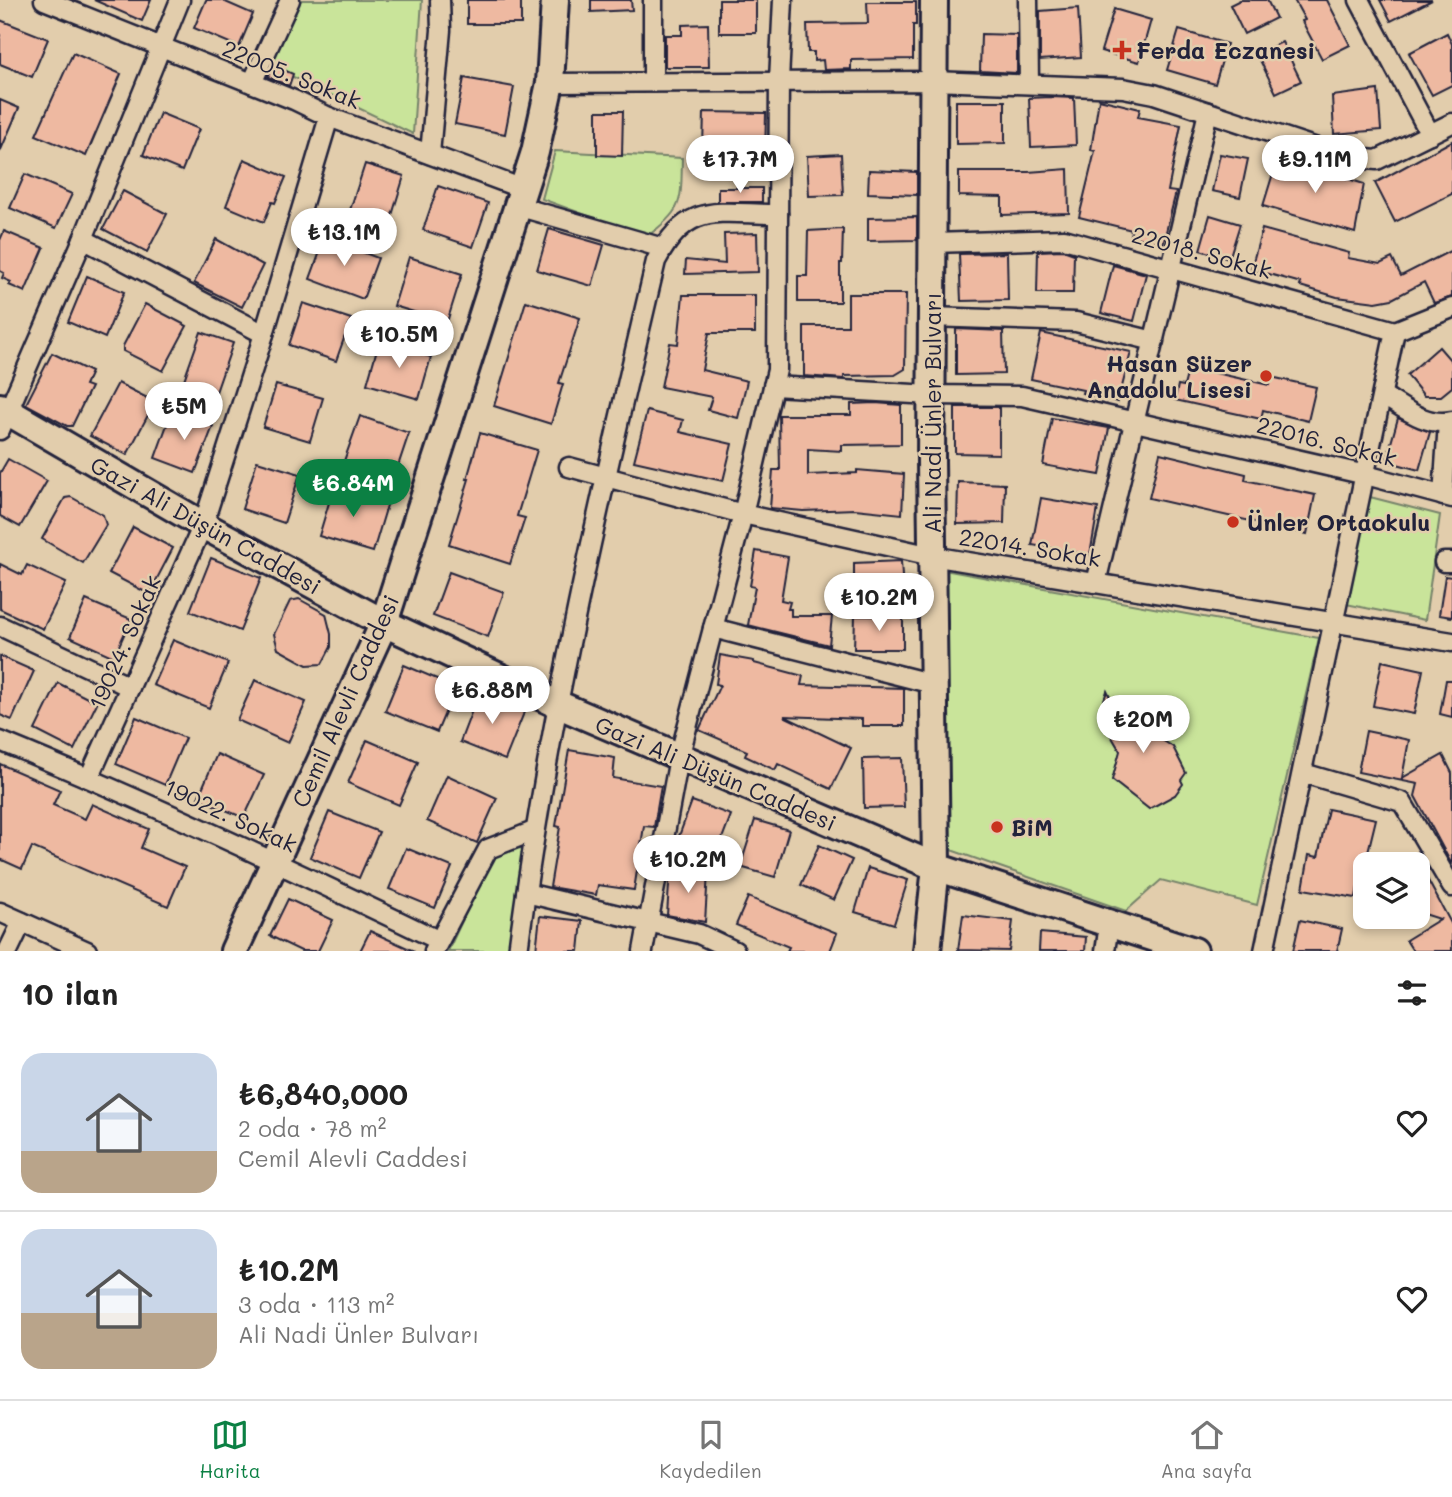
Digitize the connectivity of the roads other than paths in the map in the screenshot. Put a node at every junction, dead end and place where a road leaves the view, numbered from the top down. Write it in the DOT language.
graph roads {
  1 [pos="44,0"];
  2 [pos="180,0"];
  3 [pos="290,0"];
  4 [pos="440,0"];
  5 [pos="555,0"];
  6 [pos="653,0"];
  7 [pos="783,0"];
  8 [pos="934,0"];
  9 [pos="1028,0"];
  10 [pos="1359,0"];
  11 [pos="160,46"];
  12 [pos="779,80"];
  13 [pos="933,81"];
  14 [pos="653,82"];
  15 [pos="252,83"];
  16 [pos="551,83"];
  17 [pos="1029,84"];
  18 [pos="1208,112"];
  19 [pos="328,117"];
  20 [pos="1452,123"];
  21 [pos="1430,134"];
  22 [pos="430,154"];
  23 [pos="520,198"];
  24 [pos="778,214"];
  25 [pos="83,239"];
  26 [pos="932,243"];
  27 [pos="663,248"];
  28 [pos="1171,268"];
  29 [pos="1452,308"];
  30 [pos="931,317"];
  31 [pos="1395,331"];
  32 [pos="264,334"];
  33 [pos="1154,341"];
  34 [pos="773,386"];
  35 [pos="931,395"];
  36 [pos="1382,395"];
  37 [pos="3,416"];
  38 [pos="1135,421"];
  39 [pos="1450,422"];
  40 [pos="569,467"];
  41 [pos="1366,475"];
  42 [pos="605,476"];
  43 [pos="1448,497"];
  44 [pos="743,514"];
  45 [pos="202,525"];
  46 [pos="932,556"];
  47 [pos="1097,583"];
  48 [pos="384,623"];
  49 [pos="1335,623"];
  50 [pos="0,626"];
  51 [pos="713,628"];
  52 [pos="1452,642"];
  53 [pos="933,684"];
  54 [pos="130,687"];
  55 [pos="557,704"];
  56 [pos="0,741"];
  57 [pos="679,758"];
  58 [pos="1303,773"];
  59 [pos="89,778"];
  60 [pos="534,831"];
  61 [pos="275,861"];
  62 [pos="936,867"];
  63 [pos="1452,887"];
  64 [pos="526,893"];
  65 [pos="0,912"];
  66 [pos="22,922"];
  67 [pos="648,922"];
  68 [pos="1109,925"];
  69 [pos="436,946"];
  70 [pos="8,951"];
  71 [pos="87,951"];
  72 [pos="234,951"];
  73 [pos="518,951"];
  74 [pos="643,951"];
  75 [pos="735,951"];
  76 [pos="927,951"];
  77 [pos="1105,951"];
  78 [pos="1194,951"];
  79 [pos="1264,951"];
  1 -- 11 [label="street, 22005. Sokak"];
  2 -- 11 [label="street"];
  3 -- 15 [label="street"];
  4 -- 22 [label="street"];
  5 -- 16 [label="street, Cemil Alevli Caddesi"];
  6 -- 14 [label="street"];
  7 -- 12 [label="street"];
  8 -- 13 [label="street, Ali Nadi Ünler Bulvarı"];
  9 -- 17 [label="street"];
  10 -- 21 [label="street"];
  11 -- 15 [label="street, 22005. Sokak"];
  11 -- 25 [label="street"];
  12 -- 13 [label="street"];
  12 -- 14 [label="street"];
  12 -- 24 [label="street"];
  13 -- 17 [label="street"];
  13 -- 26 [label="street, Ali Nadi Ünler Bulvarı"];
  14 -- 16 [label="street"];
  15 -- 19 [label="street, 22005. Sokak"];
  16 -- 23 [label="street, Cemil Alevli Caddesi"];
  17 -- 18 [label="street"];
  18 -- 21 [label="street"];
  18 -- 28 [label="street"];
  19 -- 22 [label="street, 22005. Sokak"];
  19 -- 32 [label="street, 19024. Sokak"];
  20 -- 21 [label="street"];
  22 -- 23 [label="street, 22005. Sokak"];
  23 -- 27 [label="street, 22005. Sokak"];
  23 -- 48 [label="street, Cemil Alevli Caddesi"];
  24 -- 27 [label="street"];
  24 -- 34 [label="street"];
  25 -- 32 [label="street"];
  25 -- 37 [label="street"];
  26 -- 28 [label="street, 22018. Sokak"];
  26 -- 30 [label="street, Ali Nadi Ünler Bulvarı"];
  27 -- 42 [label="street"];
  28 -- 31 [label="street, 22018. Sokak"];
  28 -- 33 [label="street"];
  29 -- 31 [label="street"];
  30 -- 33 [label="street"];
  30 -- 35 [label="street, Ali Nadi Ünler Bulvarı"];
  31 -- 36 [label="street"];
  32 -- 45 [label="street, 19024. Sokak"];
  33 -- 38 [label="street"];
  34 -- 35 [label="street, 22016. Sokak"];
  34 -- 44 [label="street"];
  35 -- 38 [label="street, 22016. Sokak"];
  35 -- 46 [label="street, Ali Nadi Ünler Bulvarı"];
  36 -- 39 [label="street"];
  36 -- 41 [label="street"];
  37 -- 45 [label="street, Gazi Ali Düşün Caddesi"];
  38 -- 41 [label="street, 22016. Sokak"];
  38 -- 47 [label="street"];
  39 -- 43 [label="street"];
  40 -- 42 [label="street, 22014. Sokak"];
  41 -- 43 [label="street, 22016. Sokak"];
  41 -- 49 [label="street"];
  42 -- 44 [label="street, 22014. Sokak"];
  42 -- 55 [label="street"];
  44 -- 46 [label="street, 22014. Sokak"];
  44 -- 51 [label="street"];
  45 -- 48 [label="street, Gazi Ali Düşün Caddesi"];
  45 -- 54 [label="street, 19024. Sokak"];
  46 -- 47 [label="street, 22014. Sokak"];
  46 -- 53 [label="street, Ali Nadi Ünler Bulvarı"];
  47 -- 49 [label="street, 22014. Sokak"];
  48 -- 55 [label="street, Gazi Ali Düşün Caddesi"];
  48 -- 61 [label="street, Cemil Alevli Caddesi"];
  49 -- 52 [label="street, 22014. Sokak"];
  49 -- 58 [label="street"];
  50 -- 54 [label="street"];
  51 -- 53 [label="street"];
  51 -- 57 [label="street"];
  53 -- 62 [label="street, Ali Nadi Ünler Bulvarı"];
  54 -- 59 [label="street, 19024. Sokak"];
  55 -- 57 [label="street, Gazi Ali Düşün Caddesi"];
  55 -- 60 [label="street"];
  56 -- 59 [label="street, 19022. Sokak"];
  57 -- 62 [label="street, Gazi Ali Düşün Caddesi"];
  57 -- 67 [label="street"];
  58 -- 63 [label="street"];
  58 -- 79 [label="street"];
  59 -- 61 [label="street, 19022. Sokak"];
  60 -- 64 [label="street"];
  60 -- 69 [label="street"];
  61 -- 69 [label="street, 19022. Sokak"];
  61 -- 72 [label="street, Cemil Alevli Caddesi"];
  62 -- 68 [label="street, Gazi Ali Düşün Caddesi"];
  62 -- 76 [label="street, Ali Nadi Ünler Bulvarı"];
  64 -- 67 [label="street"];
  64 -- 73 [label="street"];
  65 -- 66 [label="street"];
  66 -- 70 [label="street"];
  66 -- 71 [label="street"];
  67 -- 74 [label="street"];
  67 -- 75 [label="street"];
  68 -- 77 [label="street"];
  68 -- 78 [label="street, Gazi Ali Düşün Caddesi"];
}
